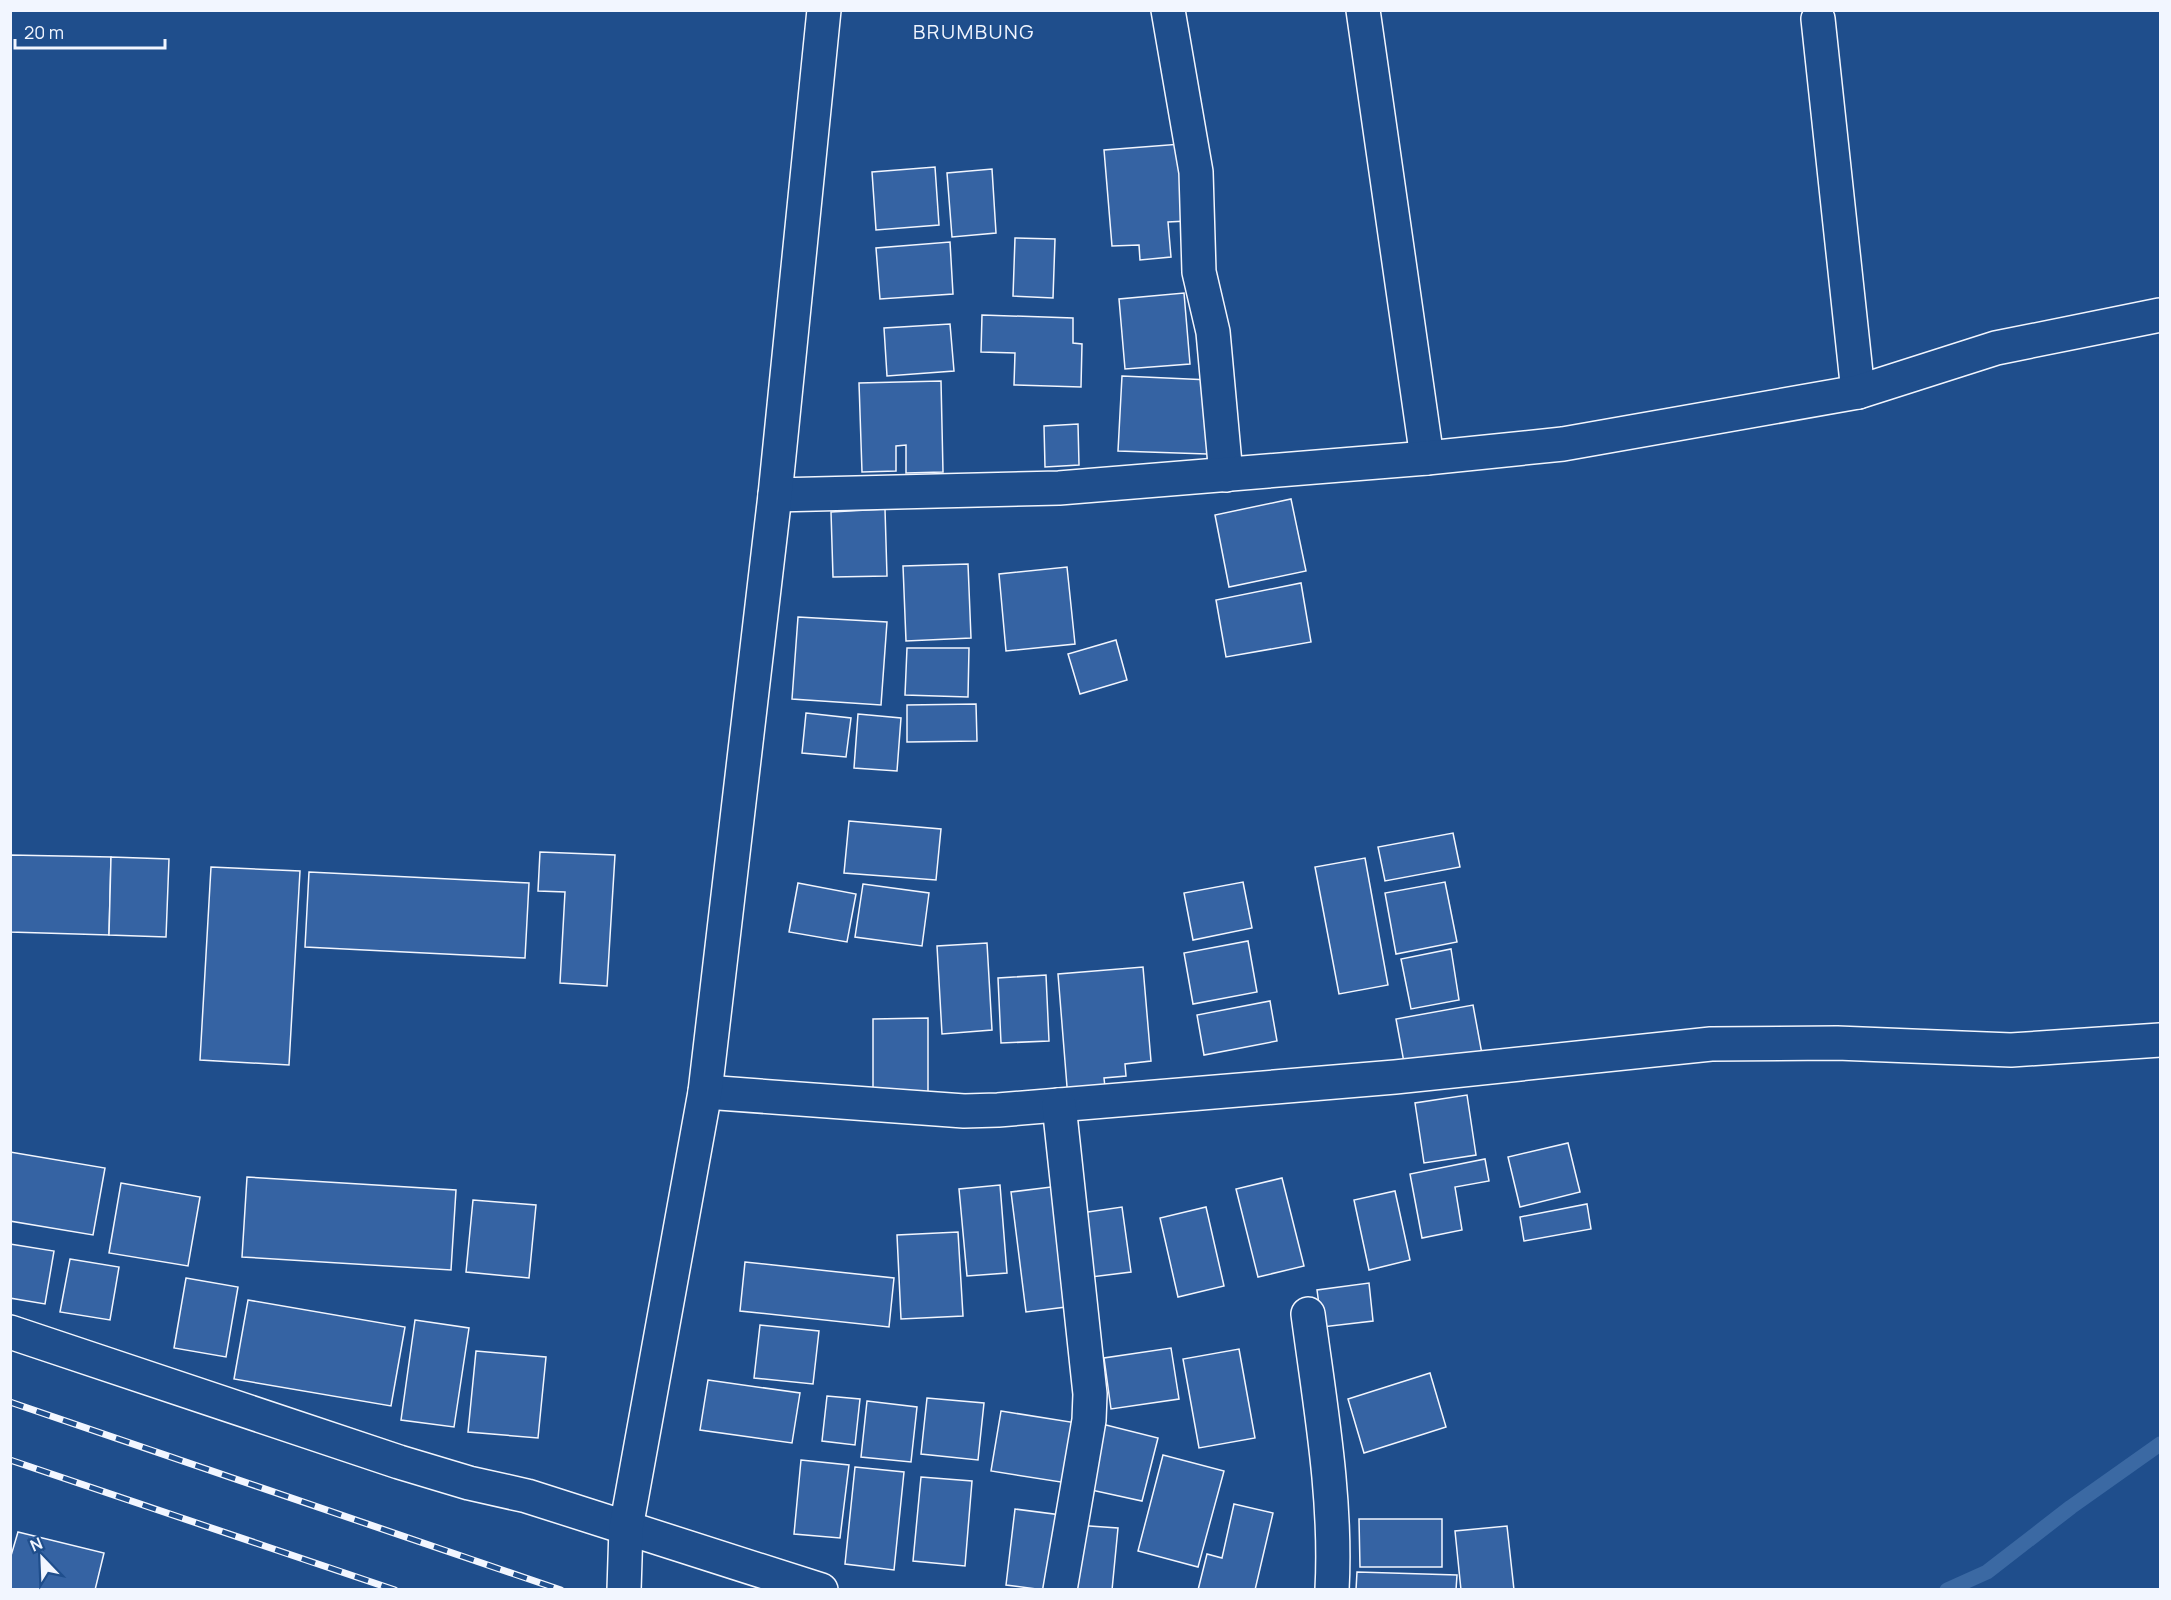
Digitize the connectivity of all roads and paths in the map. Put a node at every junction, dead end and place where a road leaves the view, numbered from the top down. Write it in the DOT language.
graph roads {
  1 [pos="824,10"];
  2 [pos="1168,10"];
  3 [pos="1363,10"];
  4 [pos="1818,19"];
  5 [pos="2160,315"];
  6 [pos="1858,392"];
  7 [pos="1428,458"];
  8 [pos="1226,475"];
  9 [pos="775,495"];
  10 [pos="2160,1040"];
  11 [pos="705,1092"];
  12 [pos="1059,1105"];
  13 [pos="1308,1314"];
  14 [pos="10,1332"];
  15 [pos="626,1528"];
  16 [pos="624,1590"];
  17 [pos="821,1590"];
  18 [pos="1060,1590"];
  19 [pos="1332,1590"];
  1 -- 9 [label="street"];
  2 -- 8 [label="street"];
  3 -- 7 [label="street"];
  4 -- 6 [label="street"];
  5 -- 6 [label="street"];
  6 -- 7 [label="street"];
  7 -- 8 [label="street"];
  8 -- 9 [label="street"];
  9 -- 11 [label="street"];
  10 -- 12 [label="street"];
  11 -- 12 [label="street"];
  11 -- 15 [label="street"];
  12 -- 18 [label="street"];
  13 -- 19 [label="street"];
  14 -- 15 [label="street"];
  15 -- 16 [label="street"];
  15 -- 17 [label="street"];
}
